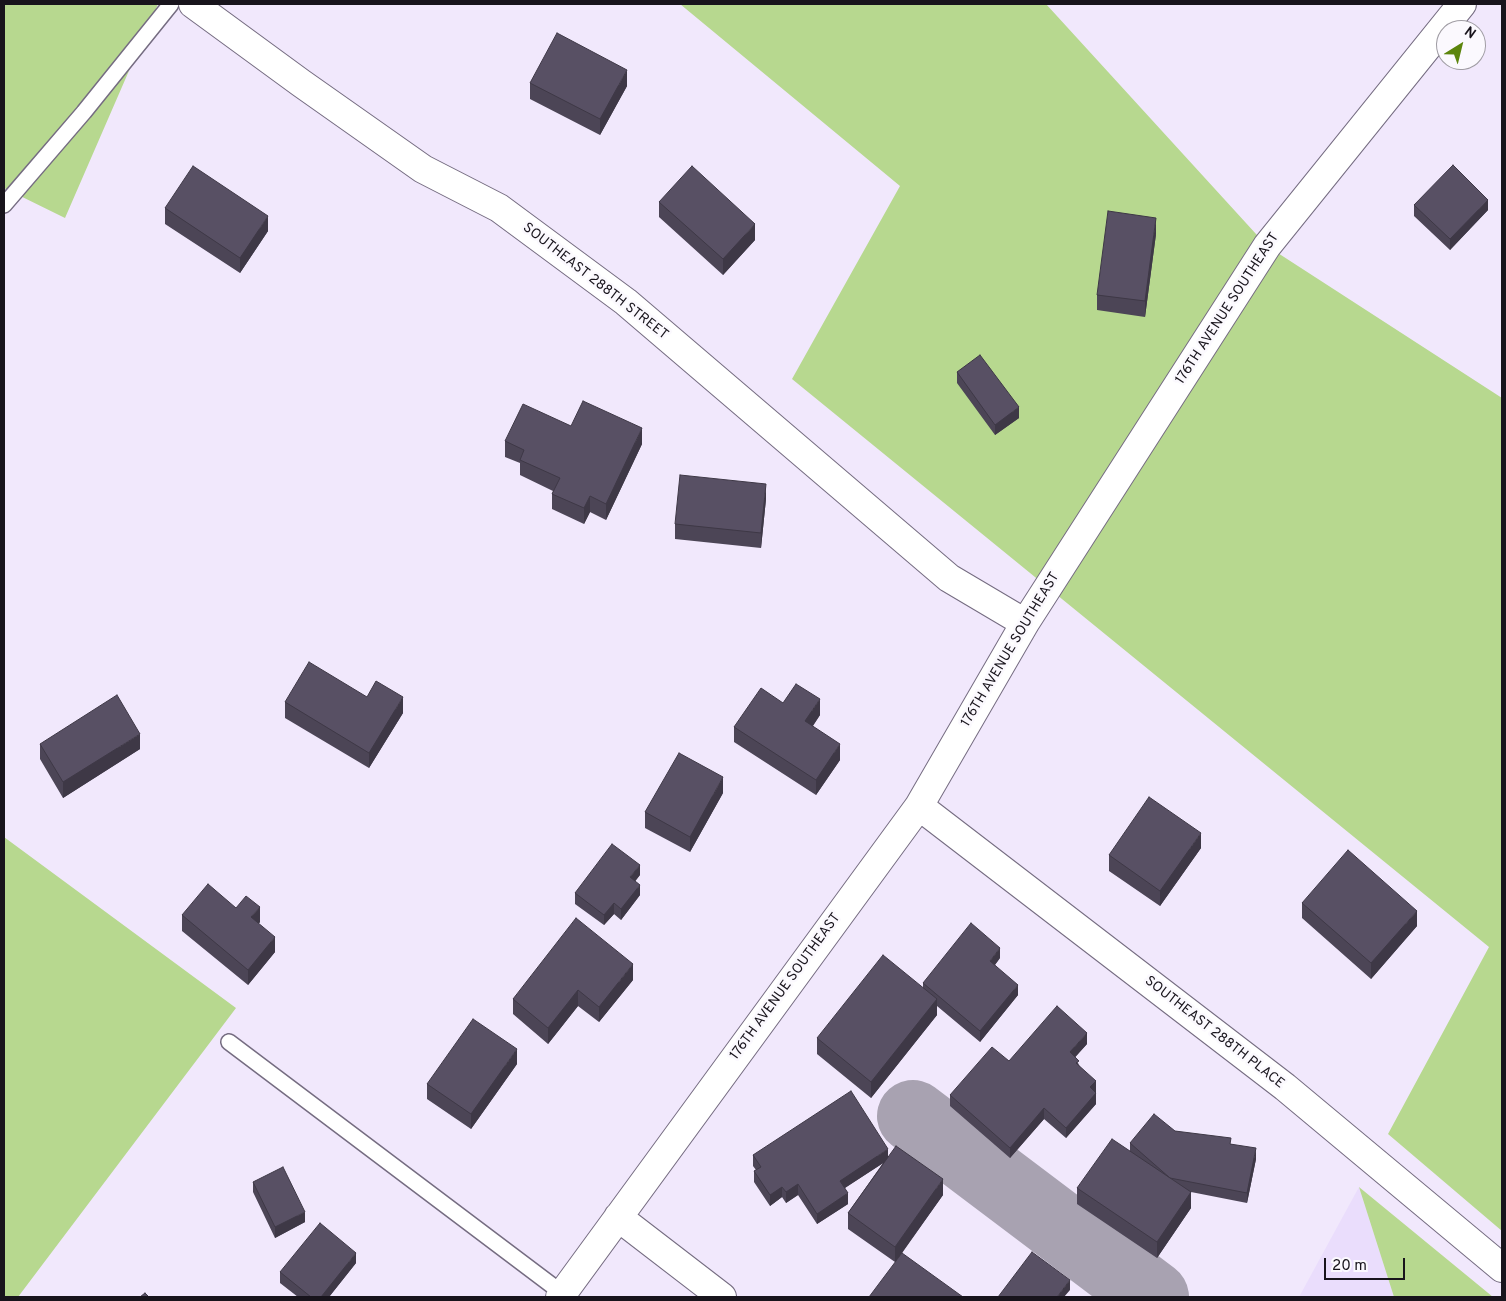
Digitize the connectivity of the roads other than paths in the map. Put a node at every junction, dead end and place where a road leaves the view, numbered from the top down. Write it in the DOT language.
graph roads {
  1 [pos="171,4"];
  2 [pos="193,4"];
  3 [pos="1462,4"];
  4 [pos="4,205"];
  5 [pos="1025,624"];
  6 [pos="919,806"];
  7 [pos="229,1042"];
  8 [pos="618,1217"];
  9 [pos="1502,1268"];
  10 [pos="561,1295"];
  11 [pos="722,1297"];
  1 -- 4 [label="lane"];
  2 -- 5 [label="street, SOUTHEAST 288TH STREET"];
  3 -- 5 [label="street, 176TH AVENUE SOUTHEAST"];
  5 -- 6 [label="street, 176TH AVENUE SOUTHEAST"];
  6 -- 8 [label="street, 176TH AVENUE SOUTHEAST"];
  6 -- 9 [label="street, SOUTHEAST 288TH PLACE"];
  7 -- 10 [label="lane"];
  8 -- 10 [label="street, 176TH AVENUE SOUTHEAST"];
  8 -- 11 [label="street"];
}
